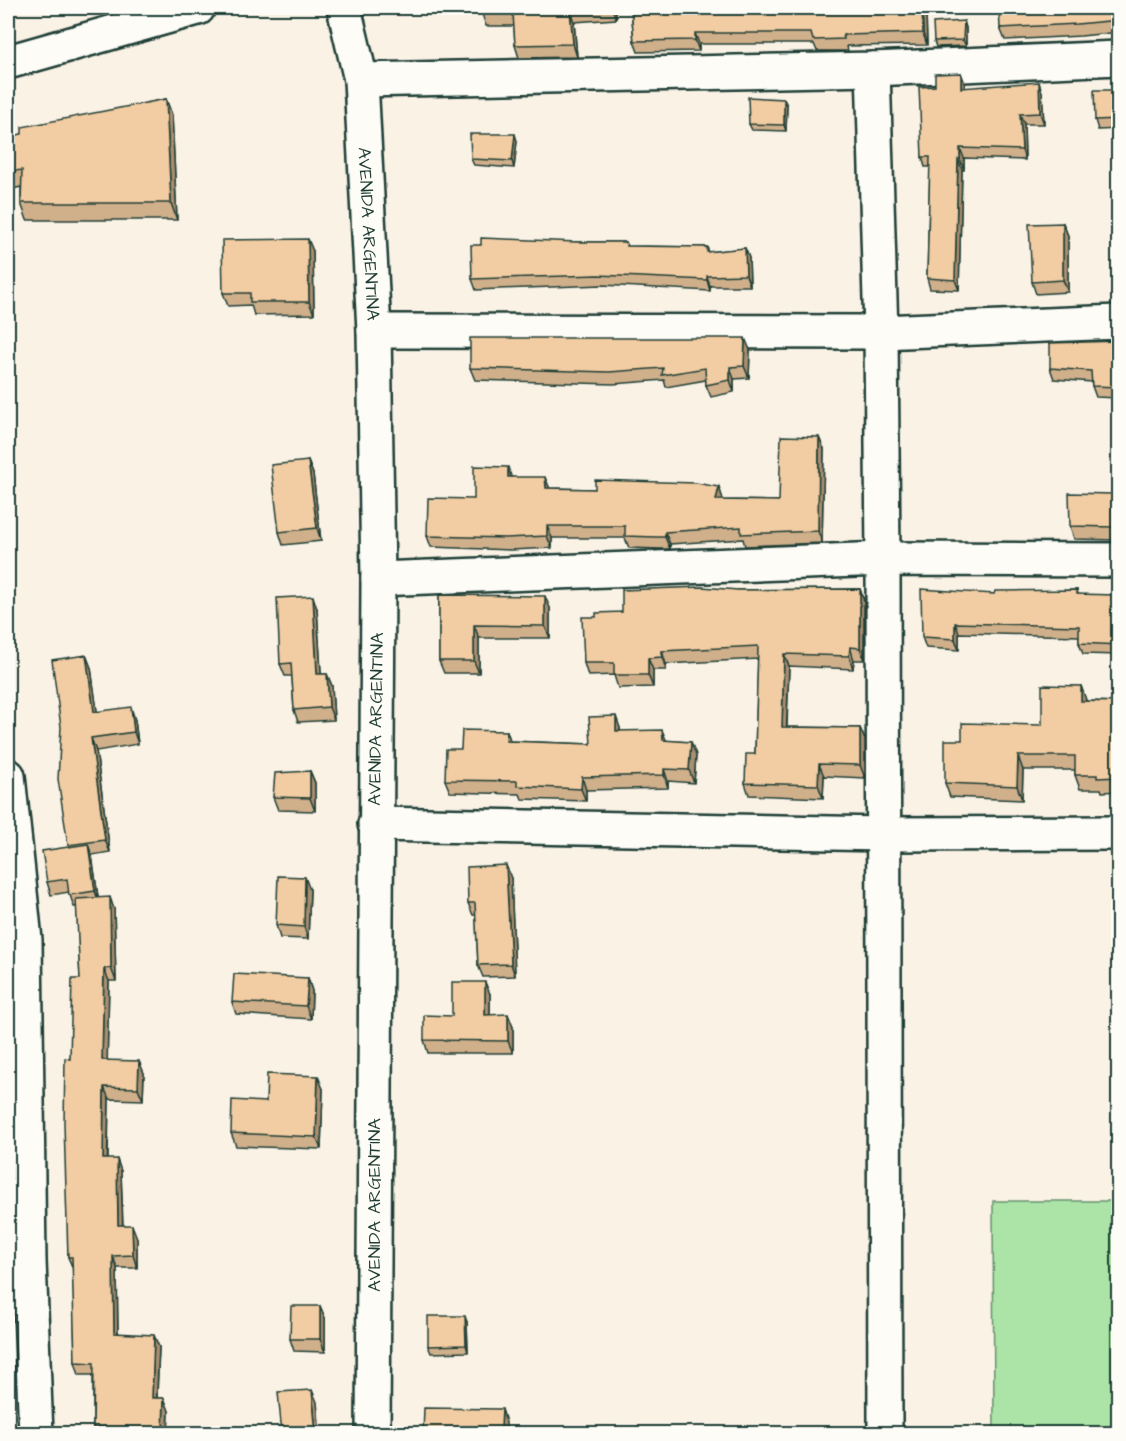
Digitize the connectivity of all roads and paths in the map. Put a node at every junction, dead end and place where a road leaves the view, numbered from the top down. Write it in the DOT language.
graph roads {
  1 [pos="198,8"];
  2 [pos="344,8"];
  3 [pos="1119,58"];
  4 [pos="8,62"];
  5 [pos="873,69"];
  6 [pos="362,80"];
  7 [pos="1119,322"];
  8 [pos="374,331"];
  9 [pos="881,332"];
  10 [pos="883,559"];
  11 [pos="1119,560"];
  12 [pos="378,579"];
  13 [pos="8,776"];
  14 [pos="375,824"];
  15 [pos="1119,833"];
  16 [pos="883,834"];
  17 [pos="17,1085"];
  18 [pos="18,1262"];
  19 [pos="36,1434"];
  20 [pos="373,1434"];
  21 [pos="885,1434"];
  1 -- 4 [label="street"];
  2 -- 6 [label="street, AVENIDA ARGENTINA"];
  3 -- 5 [label="street"];
  5 -- 6 [label="street"];
  5 -- 9 [label="street"];
  6 -- 8 [label="street, AVENIDA ARGENTINA"];
  7 -- 9 [label="street"];
  8 -- 9 [label="street"];
  8 -- 12 [label="street, AVENIDA ARGENTINA"];
  9 -- 10 [label="street"];
  10 -- 11 [label="street"];
  10 -- 12 [label="street"];
  10 -- 16 [label="street"];
  12 -- 14 [label="street, AVENIDA ARGENTINA"];
  13 -- 17 [label="street"];
  14 -- 16 [label="street"];
  14 -- 20 [label="street, AVENIDA ARGENTINA"];
  15 -- 16 [label="street"];
  16 -- 21 [label="street"];
  17 -- 18 [label="street"];
  18 -- 19 [label="street"];
}
